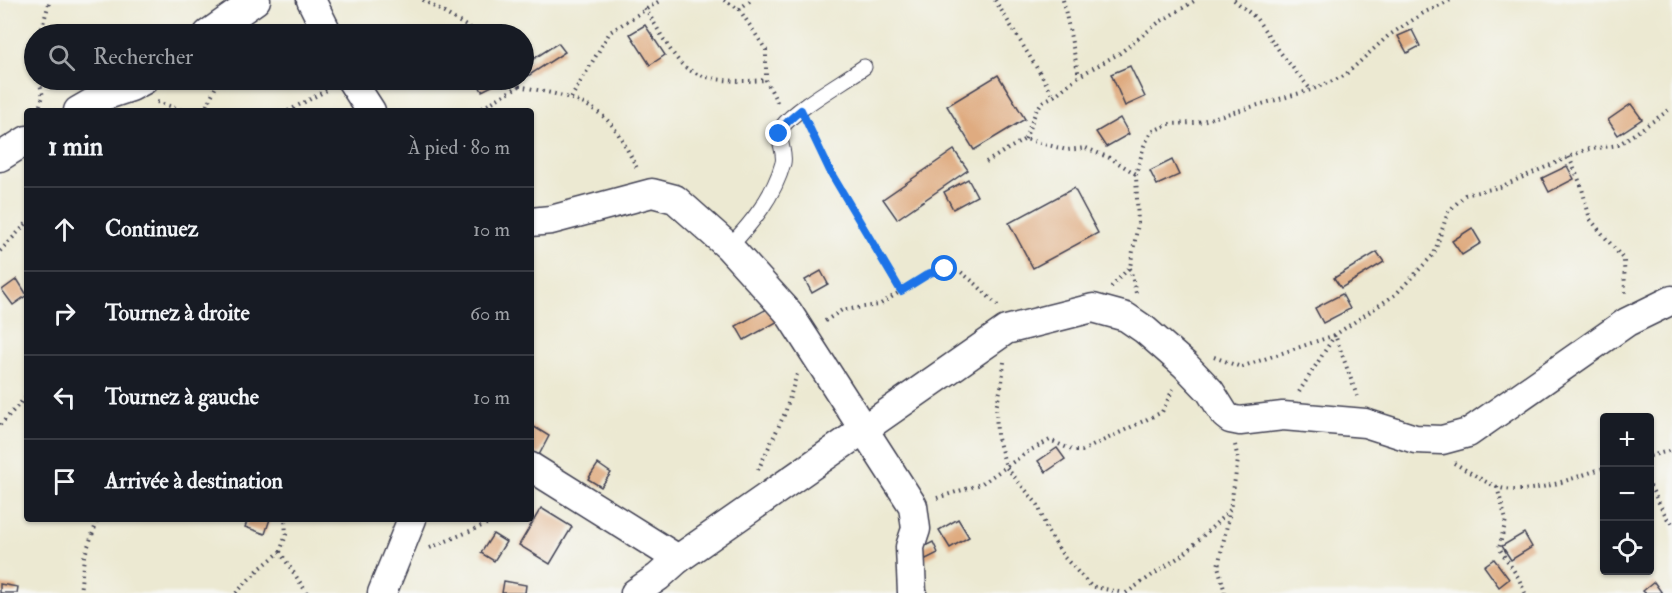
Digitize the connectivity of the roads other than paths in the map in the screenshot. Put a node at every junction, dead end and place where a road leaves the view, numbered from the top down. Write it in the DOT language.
graph roads {
  1 [pos="256,0"];
  2 [pos="311,0"];
  3 [pos="222,24"];
  4 [pos="323,24"];
  5 [pos="864,67"];
  6 [pos="122,90"];
  7 [pos="345,90"];
  8 [pos="83,108"];
  9 [pos="367,108"];
  10 [pos="24,142"];
  11 [pos="0,157"];
  12 [pos="534,222"];
  13 [pos="729,247"];
  14 [pos="1672,300"];
  15 [pos="864,430"];
  16 [pos="534,469"];
  17 [pos="411,522"];
  18 [pos="678,559"];
  19 [pos="382,593"];
  20 [pos="635,593"];
  21 [pos="912,593"];
  1 -- 3 [label="street"];
  2 -- 4 [label="street"];
  5 -- 13 [label="lane"];
  6 -- 8 [label="street"];
  7 -- 9 [label="street"];
  10 -- 11 [label="street"];
  12 -- 13 [label="street"];
  13 -- 15 [label="street"];
  14 -- 15 [label="street"];
  15 -- 18 [label="street"];
  15 -- 21 [label="street"];
  16 -- 18 [label="street"];
  17 -- 19 [label="street"];
  18 -- 20 [label="street"];
}
